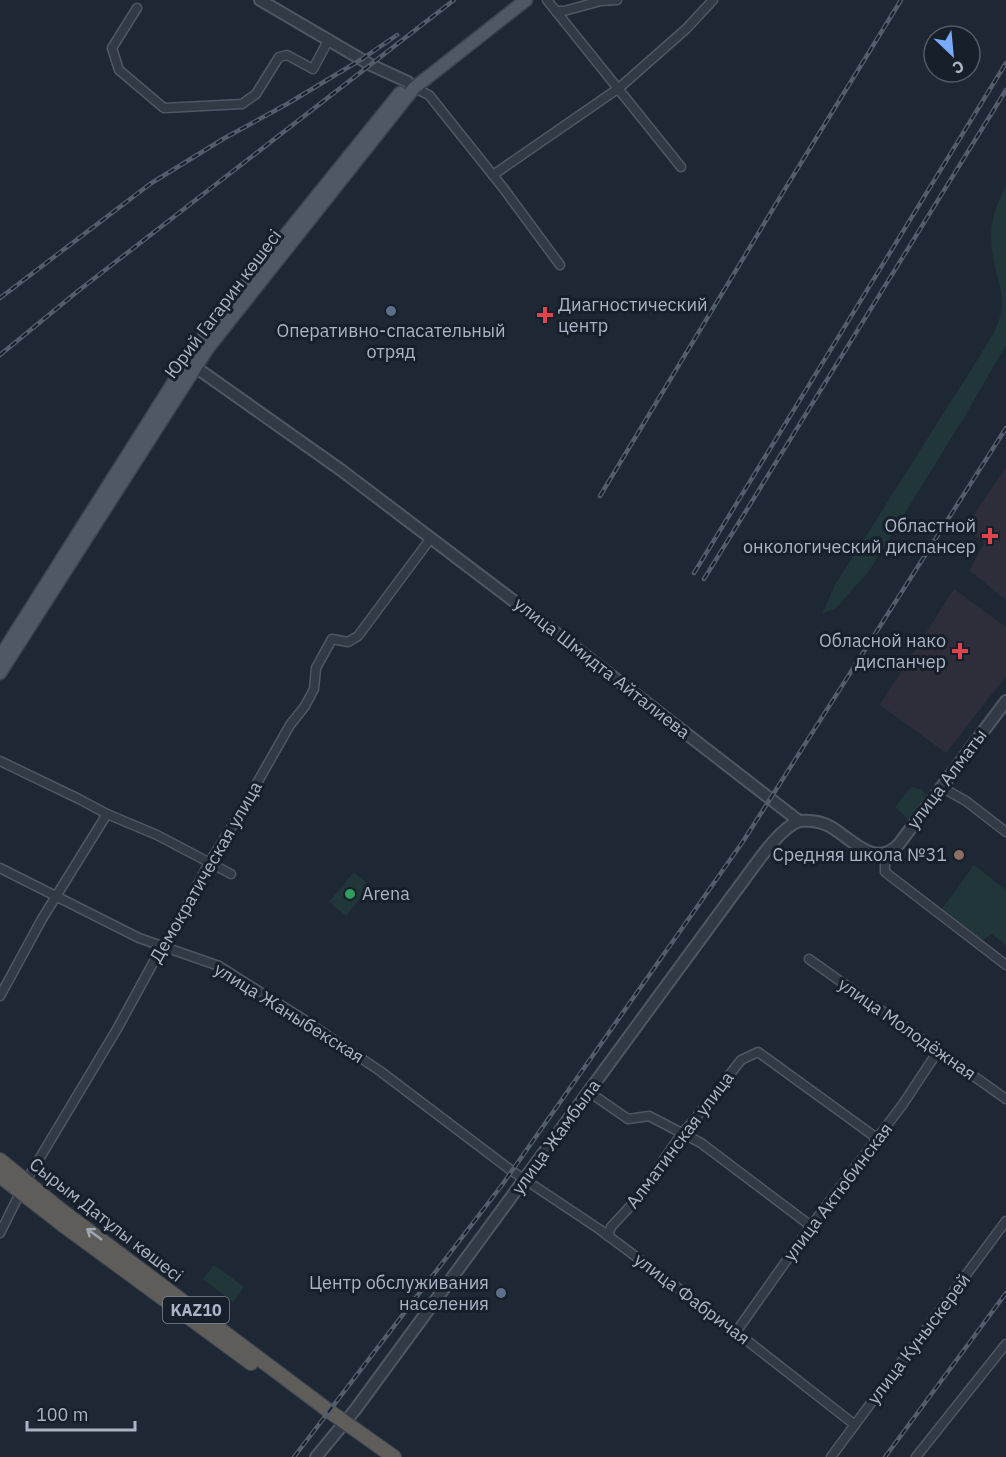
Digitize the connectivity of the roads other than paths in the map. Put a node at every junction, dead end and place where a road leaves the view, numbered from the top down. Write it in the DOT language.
graph roads {
  1 [pos="515,0"];
  2 [pos="526,0"];
  3 [pos="547,0"];
  4 [pos="617,0"];
  5 [pos="713,0"];
  6 [pos="264,1"];
  7 [pos="137,8"];
  8 [pos="556,11"];
  9 [pos="329,39"];
  10 [pos="411,85"];
  11 [pos="619,88"];
  12 [pos="681,167"];
  13 [pos="493,175"];
  14 [pos="560,265"];
  15 [pos="191,364"];
  16 [pos="431,538"];
  17 [pos="0,657"];
  18 [pos="0,673"];
  19 [pos="1006,701"];
  20 [pos="0,761"];
  21 [pos="941,787"];
  22 [pos="107,814"];
  23 [pos="799,821"];
  24 [pos="1006,832"];
  25 [pos="885,854"];
  26 [pos="209,863"];
  27 [pos="0,868"];
  28 [pos="231,874"];
  29 [pos="57,896"];
  30 [pos="165,946"];
  31 [pos="809,959"];
  32 [pos="1006,965"];
  33 [pos="0,996"];
  34 [pos="938,1051"];
  35 [pos="589,1092"];
  36 [pos="1006,1099"];
  37 [pos="682,1133"];
  38 [pos="878,1139"];
  39 [pos="0,1160"];
  40 [pos="0,1176"];
  41 [pos="525,1179"];
  42 [pos="23,1187"];
  43 [pos="1006,1221"];
  44 [pos="812,1226"];
  45 [pos="0,1233"];
  46 [pos="608,1236"];
  47 [pos="736,1332"];
  48 [pos="1006,1344"];
  49 [pos="341,1425"];
  50 [pos="855,1425"];
  51 [pos="316,1457"];
  52 [pos="379,1457"];
  53 [pos="394,1457"];
  54 [pos="831,1457"];
  55 [pos="916,1457"];
  1 -- 10 [label="main road, Юрий Гагарин көшесі"];
  2 -- 10 [label="main road, Юрий Гагарин көшесі"];
  3 -- 8 [label="street"];
  4 -- 8 [label="street"];
  5 -- 11 [label="street"];
  6 -- 9 [label="street"];
  7 -- 9 [label="street"];
  8 -- 11 [label="street"];
  9 -- 10 [label="street"];
  10 -- 13 [label="street"];
  10 -- 15 [label="main road, Юрий Гагарин көшесі"];
  11 -- 12 [label="street"];
  11 -- 13 [label="street"];
  13 -- 14 [label="street"];
  15 -- 16 [label="street, улица Шмидта Айталиева"];
  15 -- 17 [label="main road, Юрий Гагарин көшесі"];
  15 -- 18 [label="main road, Юрий Гагарин көшесі"];
  16 -- 23 [label="street, улица Шмидта Айталиева"];
  16 -- 26 [label="street, Демократическая улица"];
  19 -- 21 [label="street, улица Алматы"];
  20 -- 22 [label="street"];
  21 -- 24 [label="street"];
  21 -- 25 [label="street, улица Алматы"];
  22 -- 26 [label="street"];
  22 -- 29 [label="street"];
  23 -- 25 [label="street, улица Шмидта Айталиева"];
  23 -- 35 [label="street, улица Жамбыла"];
  25 -- 32 [label="street"];
  26 -- 28 [label="street"];
  26 -- 30 [label="street, Демократическая улица"];
  27 -- 29 [label="street, улица Жаныбекская"];
  29 -- 30 [label="street, улица Жаныбекская"];
  29 -- 33 [label="street"];
  30 -- 41 [label="street, улица Жаныбекская"];
  30 -- 42 [label="street, Демократическая улица"];
  31 -- 34 [label="street, улица Молодёжная"];
  34 -- 36 [label="street, улица Молодёжная"];
  34 -- 38 [label="street, улица Актюбинская"];
  35 -- 37 [label="street"];
  35 -- 41 [label="street, улица Жамбыла"];
  37 -- 38 [label="street, Алматинская улица"];
  37 -- 44 [label="street"];
  37 -- 46 [label="street, Алматинская улица"];
  38 -- 44 [label="street, улица Актюбинская"];
  39 -- 42 [label="highway, Сырым Датұлы көшесі / KAZ10"];
  40 -- 42 [label="highway, Сырым Датұлы көшесі / KAZ10"];
  41 -- 46 [label="street, улица Фабричая"];
  41 -- 49 [label="street, улица Жамбыла"];
  42 -- 45 [label="street, Демократическая улица"];
  42 -- 49 [label="highway, Сырым Датұлы көшесі / KAZ10"];
  43 -- 50 [label="street, улица Куныскерей"];
  44 -- 47 [label="street, улица Актюбинская"];
  46 -- 47 [label="street, улица Фабричая"];
  47 -- 50 [label="street, улица Фабричая"];
  48 -- 55 [label="street"];
  49 -- 51 [label="street, улица Жамбыла"];
  49 -- 52 [label="highway, Сырым Датұлы көшесі / KAZ10"];
  49 -- 53 [label="highway, Сырым Датұлы көшесі / KAZ10"];
  50 -- 54 [label="street, улица Куныскерей"];
}
